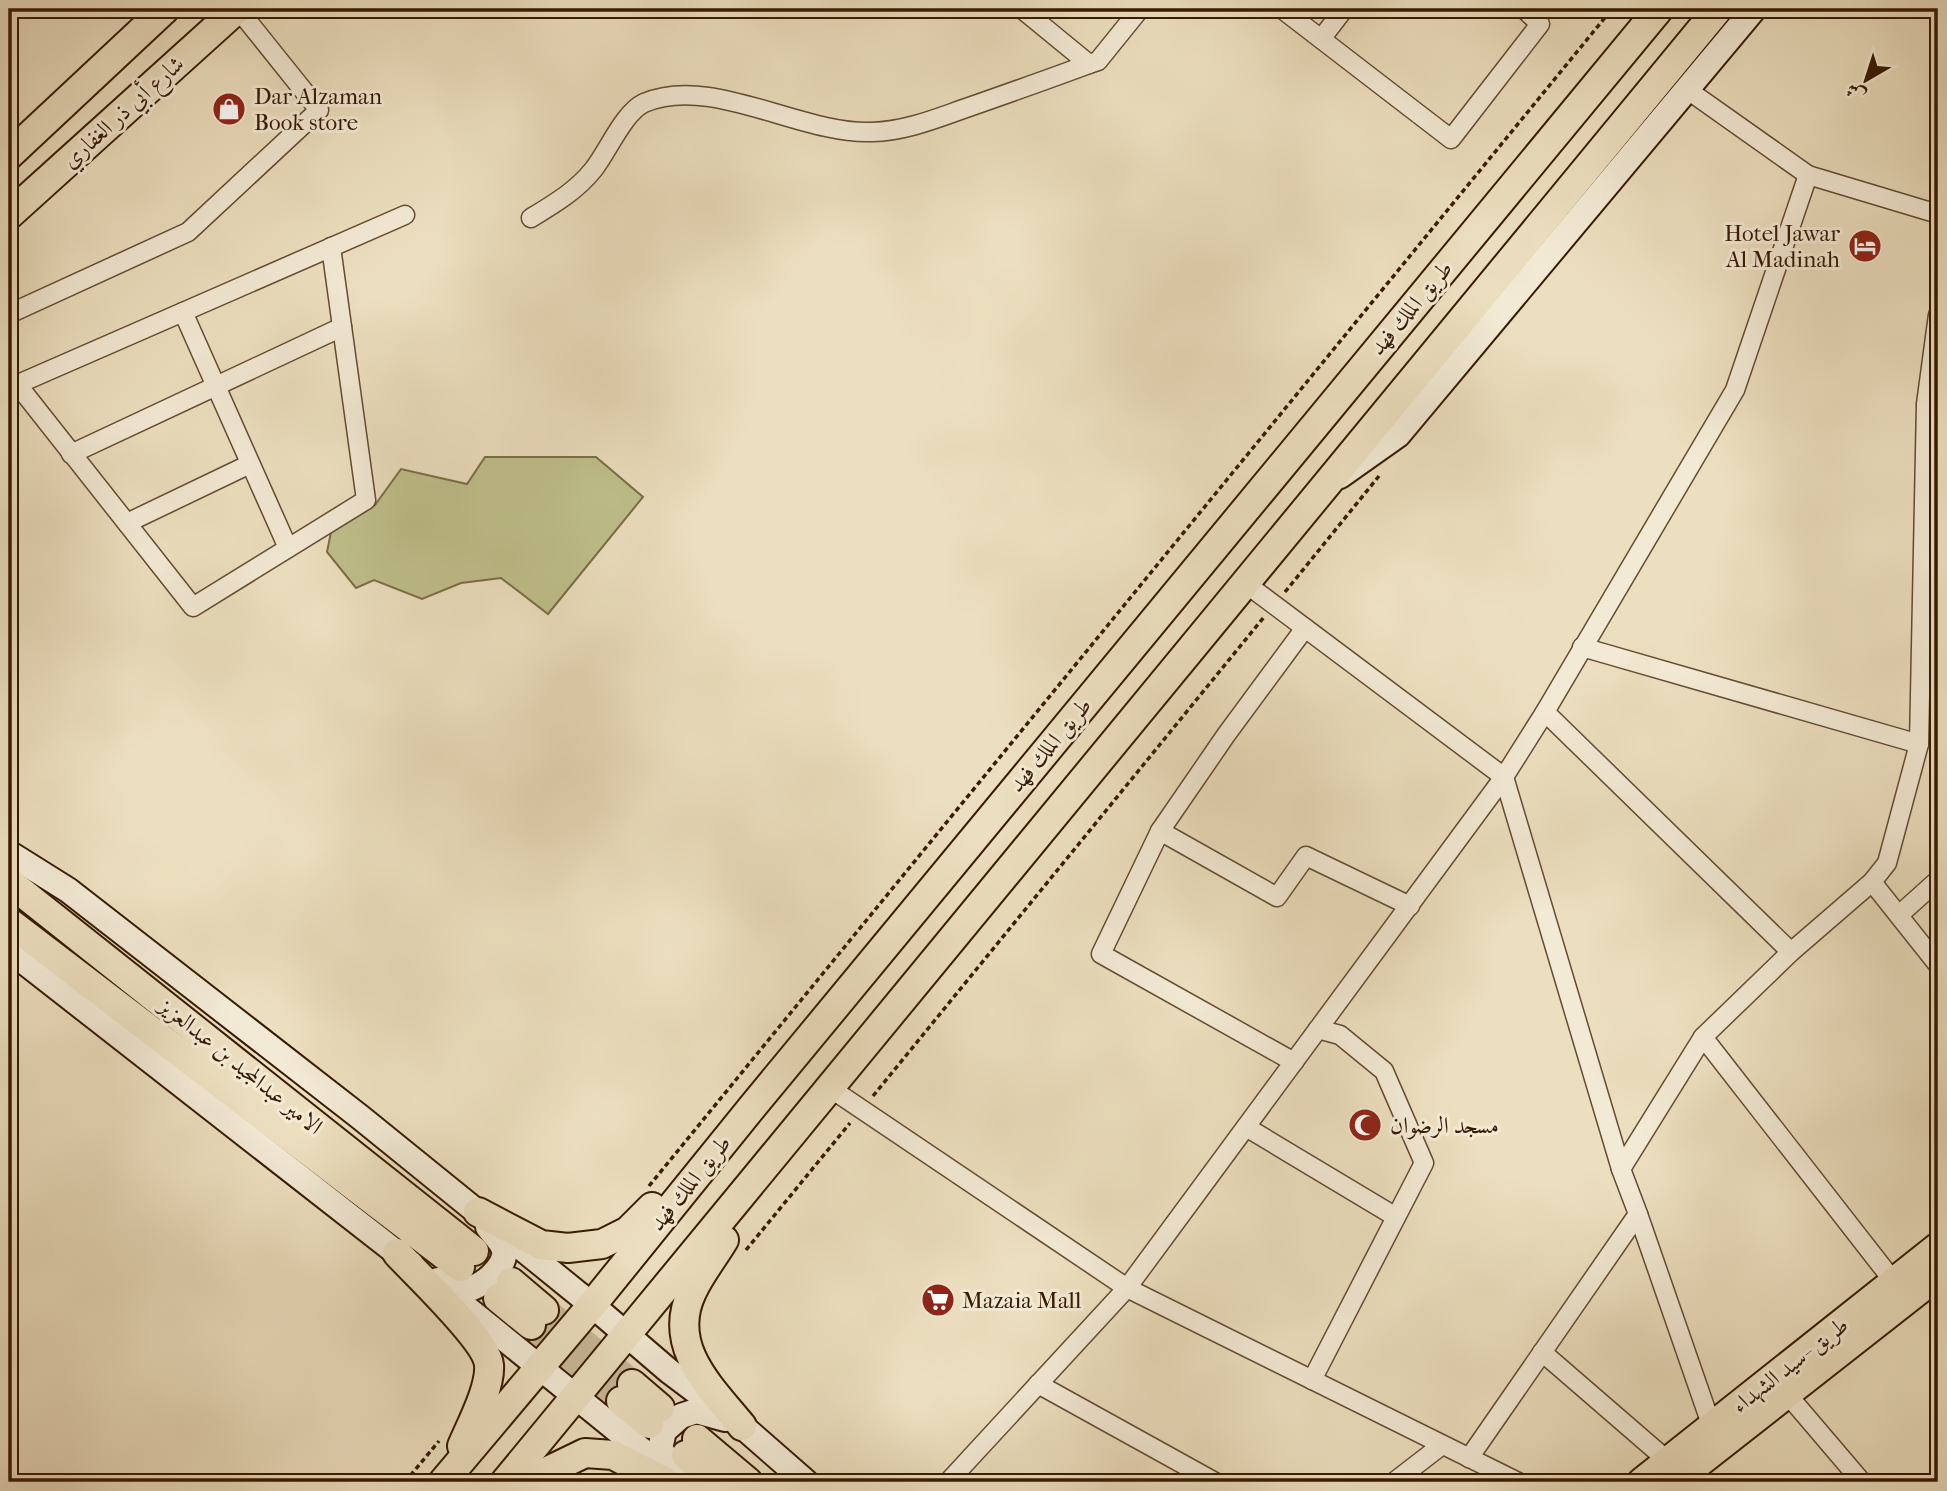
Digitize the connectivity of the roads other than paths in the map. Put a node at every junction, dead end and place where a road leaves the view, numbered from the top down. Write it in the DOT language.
graph roads {
  1 [pos="165,9"];
  2 [pos="237,9"];
  3 [pos="1022,9"];
  4 [pos="1140,9"];
  5 [pos="1282,9"];
  6 [pos="1344,9"];
  7 [pos="1524,9"];
  8 [pos="1659,9"];
  9 [pos="1718,9"];
  10 [pos="1754,9"];
  11 [pos="1321,39"];
  12 [pos="1089,64"];
  13 [pos="1685,88"];
  14 [pos="9,155"];
  15 [pos="1808,175"];
  16 [pos="1938,214"];
  17 [pos="9,215"];
  18 [pos="405,215"];
  19 [pos="531,218"];
  20 [pos="331,247"];
  21 [pos="183,312"];
  22 [pos="9,314"];
  23 [pos="1938,315"];
  24 [pos="342,327"];
  25 [pos="13,386"];
  26 [pos="216,387"];
  27 [pos="71,454"];
  28 [pos="250,464"];
  29 [pos="1325,486"];
  30 [pos="127,523"];
  31 [pos="1931,539"];
  32 [pos="288,548"];
  33 [pos="1245,583"];
  34 [pos="1305,628"];
  35 [pos="1582,648"];
  36 [pos="1545,712"];
  37 [pos="1919,744"];
  38 [pos="1504,777"];
  39 [pos="1160,831"];
  40 [pos="9,853"];
  41 [pos="1938,880"];
  42 [pos="9,881"];
  43 [pos="1872,882"];
  44 [pos="1410,906"];
  45 [pos="1899,915"];
  46 [pos="9,922"];
  47 [pos="9,950"];
  48 [pos="1791,951"];
  49 [pos="1938,965"];
  50 [pos="1318,1029"];
  51 [pos="1703,1037"];
  52 [pos="1294,1062"];
  53 [pos="830,1088"];
  54 [pos="753,1105"];
  55 [pos="1246,1127"];
  56 [pos="788,1139"];
  57 [pos="1621,1169"];
  58 [pos="478,1212"];
  59 [pos="1638,1214"];
  60 [pos="1396,1217"];
  61 [pos="1938,1247"];
  62 [pos="397,1253"];
  63 [pos="421,1272"];
  64 [pos="1938,1275"];
  65 [pos="1894,1282"];
  66 [pos="1127,1288"];
  67 [pos="504,1290"];
  68 [pos="592,1305"];
  69 [pos="537,1317"];
  70 [pos="627,1335"];
  71 [pos="1542,1352"];
  72 [pos="540,1366"];
  73 [pos="1312,1380"];
  74 [pos="1038,1384"];
  75 [pos="627,1393"];
  76 [pos="1787,1394"];
  77 [pos="576,1396"];
  78 [pos="654,1416"];
  79 [pos="742,1426"];
  80 [pos="1712,1427"];
  81 [pos="1442,1445"];
  82 [pos="1469,1458"];
  83 [pos="687,1465"];
  84 [pos="1671,1472"];
  85 [pos="448,1475"];
  86 [pos="505,1482"];
  87 [pos="525,1482"];
  88 [pos="666,1482"];
  89 [pos="717,1482"];
  90 [pos="748,1482"];
  91 [pos="806,1482"];
  92 [pos="948,1482"];
  93 [pos="1215,1482"];
  94 [pos="1394,1482"];
  95 [pos="1518,1482"];
  96 [pos="1642,1482"];
  97 [pos="1863,1482"];
  1 -- 14 [label="main road, شارع أبي ذر الغفاري"];
  2 -- 17 [label="main road, شارع أبي ذر الغفاري"];
  2 -- 22 [label="street"];
  3 -- 12 [label="street"];
  4 -- 12 [label="street"];
  5 -- 11 [label="street"];
  6 -- 11 [label="street"];
  7 -- 11 [label="street"];
  8 -- 54 [label="main road, طريق الملك فهد"];
  9 -- 29 [label="main road, طريق الملك فهد"];
  10 -- 13 [label="street"];
  12 -- 19 [label="street"];
  13 -- 15 [label="street"];
  13 -- 29 [label="street"];
  15 -- 16 [label="street"];
  15 -- 35 [label="street"];
  18 -- 20 [label="street"];
  20 -- 21 [label="street"];
  20 -- 24 [label="street"];
  21 -- 25 [label="street"];
  21 -- 26 [label="street"];
  23 -- 31 [label="street"];
  24 -- 26 [label="street"];
  24 -- 32 [label="street"];
  25 -- 27 [label="street"];
  26 -- 27 [label="street"];
  26 -- 28 [label="street"];
  27 -- 30 [label="street"];
  28 -- 30 [label="street"];
  28 -- 32 [label="street"];
  29 -- 33 [label="main road, طريق الملك فهد"];
  30 -- 32 [label="street"];
  31 -- 37 [label="street"];
  33 -- 34 [label="street"];
  33 -- 53 [label="main road, طريق الملك فهد"];
  34 -- 38 [label="street"];
  34 -- 39 [label="street"];
  35 -- 36 [label="street"];
  35 -- 37 [label="street"];
  36 -- 38 [label="street"];
  36 -- 48 [label="street"];
  37 -- 43 [label="street"];
  38 -- 44 [label="street"];
  38 -- 57 [label="street"];
  39 -- 44 [label="street"];
  39 -- 52 [label="street"];
  40 -- 58 [label="street"];
  41 -- 45 [label="street"];
  42 -- 46 [label="main road, الامير عبدالمجيد بن عبدالعزيز"];
  43 -- 45 [label="street"];
  43 -- 48 [label="street"];
  44 -- 50 [label="street"];
  45 -- 49 [label="street"];
  47 -- 62 [label="street"];
  48 -- 51 [label="street"];
  50 -- 52 [label="street"];
  50 -- 60 [label="street"];
  51 -- 57 [label="street"];
  51 -- 65 [label="street"];
  52 -- 55 [label="street"];
  53 -- 56 [label="main road, طريق الملك فهد"];
  53 -- 66 [label="street"];
  54 -- 58 [label="main road"];
  54 -- 68 [label="main road, طريق الملك فهد"];
  55 -- 60 [label="street"];
  55 -- 66 [label="street"];
  56 -- 70 [label="main road, طريق الملك فهد"];
  56 -- 79 [label="main road"];
  57 -- 59 [label="street"];
  58 -- 63 [label="street"];
  58 -- 68 [label="street"];
  59 -- 71 [label="street"];
  59 -- 80 [label="street"];
  60 -- 73 [label="street"];
  61 -- 65 [label="main road, طريق -سيد الشهداء"];
  62 -- 63 [label="street"];
  62 -- 85 [label="main road"];
  63 -- 72 [label="street"];
  64 -- 76 [label="main road, طريق -سيد الشهداء"];
  65 -- 80 [label="main road, طريق -سيد الشهداء"];
  66 -- 73 [label="street"];
  66 -- 74 [label="street"];
  67 -- 69 [label="main road"];
  68 -- 70 [label="street"];
  68 -- 72 [label="main road, طريق الملك فهد"];
  70 -- 77 [label="main road, طريق الملك فهد"];
  70 -- 79 [label="street"];
  71 -- 82 [label="street"];
  71 -- 84 [label="street"];
  72 -- 77 [label="street"];
  72 -- 85 [label="main road, طريق الملك فهد"];
  73 -- 81 [label="street"];
  74 -- 92 [label="street"];
  74 -- 93 [label="street"];
  75 -- 78 [label="main road"];
  76 -- 84 [label="main road, طريق -سيد الشهداء"];
  76 -- 97 [label="street"];
  77 -- 83 [label="street"];
  77 -- 86 [label="main road, طريق الملك فهد"];
  79 -- 83 [label="street"];
  79 -- 91 [label="street"];
  80 -- 84 [label="main road, طريق -سيد الشهداء"];
  81 -- 82 [label="street"];
  81 -- 94 [label="street"];
  82 -- 95 [label="street"];
  83 -- 89 [label="main road"];
  83 -- 90 [label="main road"];
  84 -- 96 [label="main road, طريق -سيد الشهداء"];
  87 -- 88 [label="main road"];
}
